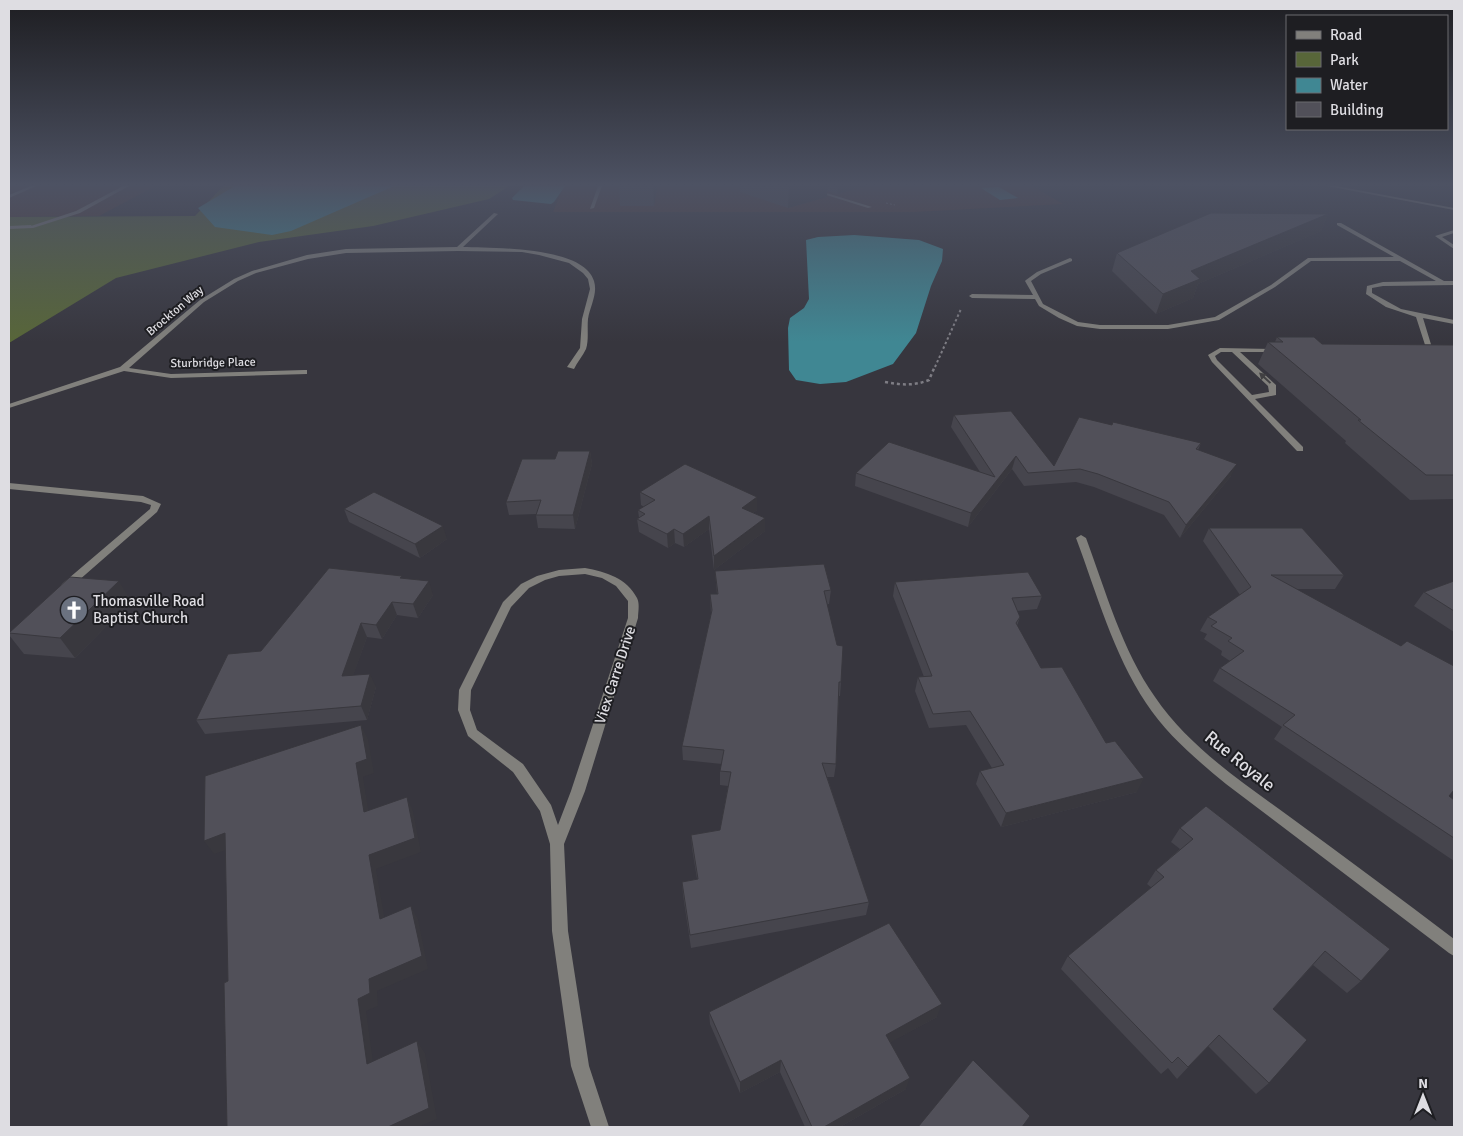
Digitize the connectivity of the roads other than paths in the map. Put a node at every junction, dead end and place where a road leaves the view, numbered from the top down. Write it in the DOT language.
graph roads {
  1 [pos="472,236"];
  2 [pos="1361,236"];
  3 [pos="1438,236"];
  4 [pos="1454,247"];
  5 [pos="458,249"];
  6 [pos="1400,258"];
  7 [pos="1070,260"];
  8 [pos="1444,283"];
  9 [pos="1454,283"];
  10 [pos="972,296"];
  11 [pos="1037,297"];
  12 [pos="1419,317"];
  13 [pos="1454,322"];
  14 [pos="1234,350"];
  15 [pos="1283,350"];
  16 [pos="1421,351"];
  17 [pos="571,367"];
  18 [pos="123,369"];
  19 [pos="304,372"];
  20 [pos="1250,398"];
  21 [pos="9,406"];
  22 [pos="1300,449"];
  23 [pos="9,486"];
  24 [pos="1081,538"];
  25 [pos="56,595"];
  26 [pos="557,844"];
  27 [pos="1454,948"];
  28 [pos="600,1127"];
  1 -- 5 [label="street"];
  2 -- 6 [label="street"];
  3 -- 4 [label="street"];
  5 -- 17 [label="street, Brockton Way"];
  5 -- 18 [label="street, Brockton Way"];
  6 -- 8 [label="street"];
  6 -- 11 [label="street"];
  7 -- 11 [label="street"];
  8 -- 9 [label="street"];
  8 -- 12 [label="street"];
  10 -- 11 [label="street"];
  12 -- 13 [label="street"];
  12 -- 16 [label="street"];
  14 -- 15 [label="street"];
  14 -- 20 [label="street"];
  20 -- 14 [label="street, one-way"];
  18 -- 19 [label="street, Sturbridge Place"];
  18 -- 21 [label="street, Brockton Way"];
  20 -- 22 [label="street"];
  23 -- 25 [label="street"];
  24 -- 27 [label="street, Rue Royale"];
  26 -- 26 [label="street, Viex Carre Drive"];
  26 -- 28 [label="street, Viex Carre Drive"];
}
